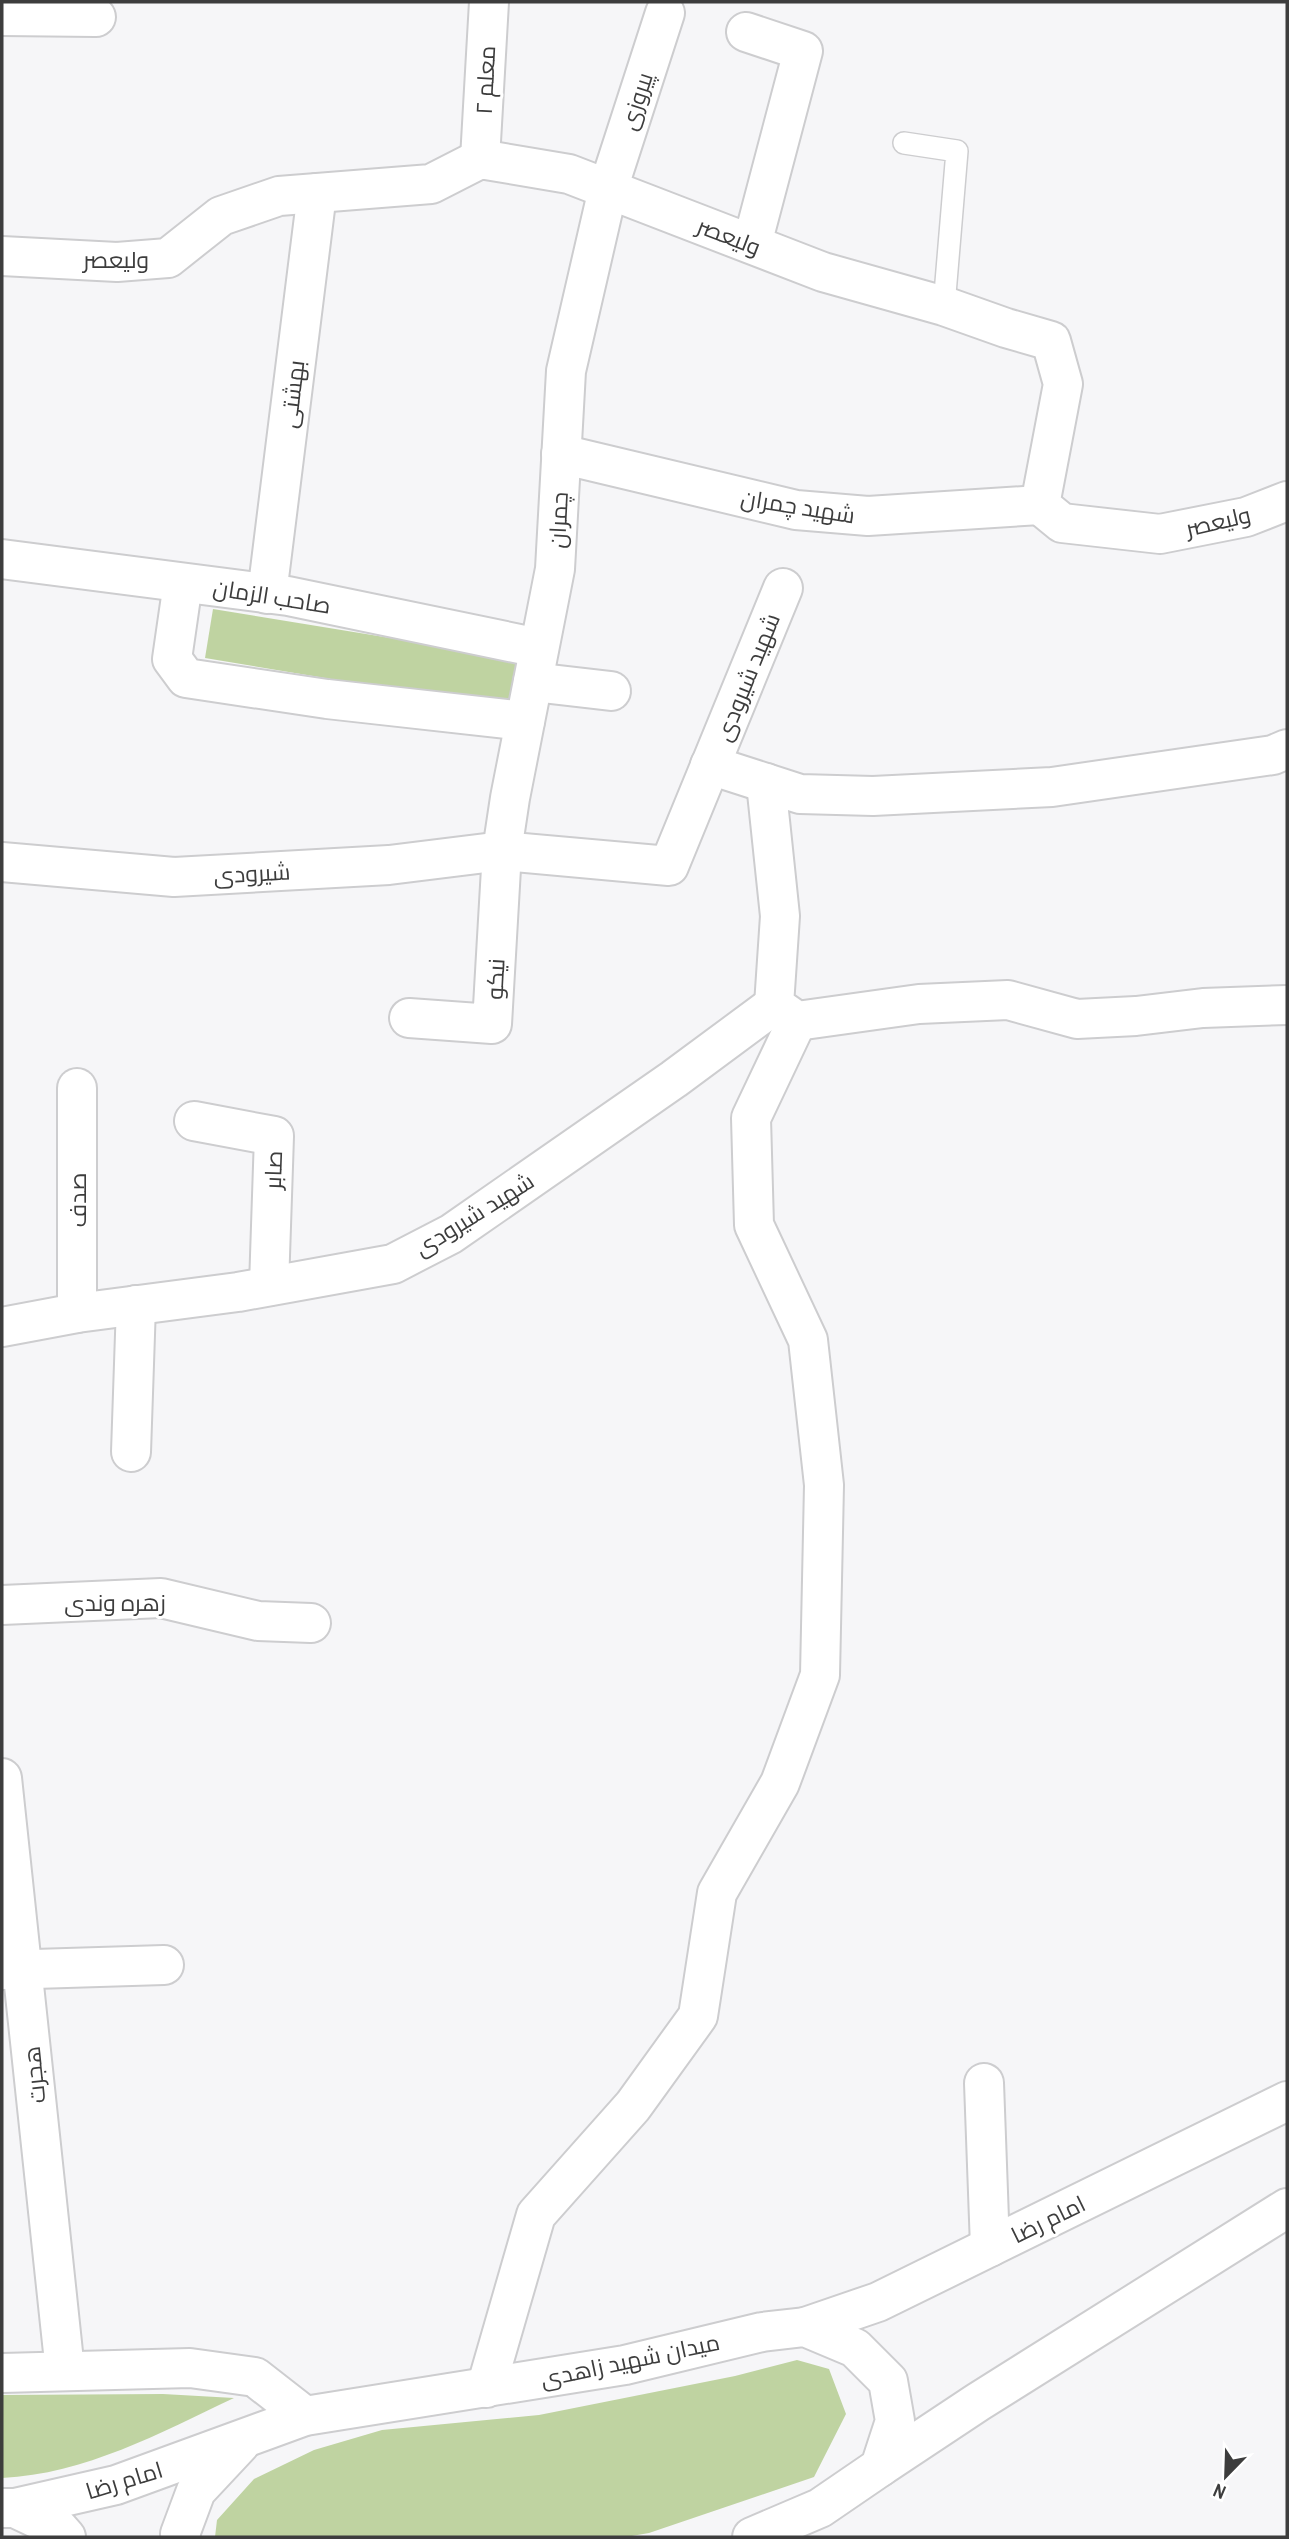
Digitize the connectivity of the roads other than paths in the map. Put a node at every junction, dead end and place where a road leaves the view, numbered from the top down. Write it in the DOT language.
graph roads {
  1 [pos="489,2"];
  2 [pos="665,13"];
  3 [pos="2,16"];
  4 [pos="96,16"];
  5 [pos="746,33"];
  6 [pos="904,143"];
  7 [pos="480,159"];
  8 [pos="608,189"];
  9 [pos="317,193"];
  10 [pos="752,244"];
  11 [pos="2,256"];
  12 [pos="944,306"];
  13 [pos="561,454"];
  14 [pos="1287,501"];
  15 [pos="1040,505"];
  16 [pos="2,559"];
  17 [pos="183,583"];
  18 [pos="783,588"];
  19 [pos="267,594"];
  20 [pos="536,665"];
  21 [pos="611,691"];
  22 [pos="525,721"];
  23 [pos="1287,749"];
  24 [pos="710,765"];
  25 [pos="766,783"];
  26 [pos="502,850"];
  27 [pos="2,862"];
  28 [pos="1287,1005"];
  29 [pos="786,1013"];
  30 [pos="408,1018"];
  31 [pos="77,1088"];
  32 [pos="194,1121"];
  33 [pos="269,1286"];
  34 [pos="136,1305"];
  35 [pos="77,1313"];
  36 [pos="2,1328"];
  37 [pos="131,1452"];
  38 [pos="2,1605"];
  39 [pos="311,1623"];
  40 [pos="2,1778"];
  41 [pos="4,1823"];
  42 [pos="164,1965"];
  43 [pos="12,1970"];
  44 [pos="984,2082"];
  45 [pos="1287,2101"];
  46 [pos="1287,2208"];
  47 [pos="990,2247"];
  48 [pos="805,2327"];
  49 [pos="65,2371"];
  50 [pos="2,2373"];
  51 [pos="486,2388"];
  52 [pos="305,2416"];
  53 [pos="244,2440"];
  54 [pos="880,2467"];
  55 [pos="8,2508"];
  56 [pos="66,2537"];
  57 [pos="181,2537"];
  58 [pos="752,2537"];
  1 -- 7 [label="street, معلم ۲"];
  2 -- 8 [label="street, پیروزی"];
  3 -- 4 [label="street"];
  5 -- 10 [label="street"];
  6 -- 12 [label="lane"];
  7 -- 8 [label="street, ولیعصر"];
  7 -- 9 [label="street, ولیعصر"];
  8 -- 10 [label="street, ولیعصر"];
  8 -- 13 [label="street, چمران"];
  9 -- 11 [label="street, ولیعصر"];
  9 -- 19 [label="street, بهشتی"];
  10 -- 12 [label="street, ولیعصر"];
  12 -- 15 [label="street, ولیعصر"];
  13 -- 15 [label="street, شهید چمران"];
  13 -- 20 [label="street, چمران"];
  14 -- 15 [label="street, ولیعصر"];
  16 -- 17 [label="street, صاحب الزمان"];
  17 -- 19 [label="street, صاحب الزمان"];
  17 -- 22 [label="street"];
  18 -- 24 [label="street, شهید شیرودی"];
  19 -- 20 [label="street, صاحب الزمان"];
  20 -- 21 [label="street, صاحب الزمان"];
  20 -- 22 [label="street, چمران"];
  22 -- 26 [label="street, چمران"];
  23 -- 25 [label="street"];
  24 -- 25 [label="street"];
  24 -- 26 [label="street, شهید شیرودی"];
  25 -- 29 [label="street"];
  26 -- 27 [label="street, شیرودی"];
  26 -- 30 [label="street, نیکو"];
  28 -- 29 [label="street"];
  29 -- 33 [label="street, شهید شیرودی"];
  29 -- 51 [label="street"];
  31 -- 35 [label="street, صدف"];
  32 -- 33 [label="street, صابر"];
  33 -- 34 [label="street, شهید شیرودی"];
  34 -- 35 [label="street, شهید شیرودی"];
  34 -- 37 [label="street"];
  35 -- 36 [label="street, شهید شیرودی"];
  38 -- 39 [label="street, زهره وندی"];
  40 -- 41 [label="street, هجرت"];
  41 -- 43 [label="street, هجرت"];
  42 -- 43 [label="street"];
  43 -- 49 [label="street, هجرت"];
  44 -- 47 [label="street"];
  45 -- 47 [label="street, امام رضا"];
  46 -- 54 [label="street"];
  47 -- 48 [label="street, امام رضا"];
  48 -- 51 [label="street, میدان شهید زاهدی"];
  48 -- 54 [label="street, میدان شهید زاهدی"];
  49 -- 50 [label="street"];
  49 -- 52 [label="street"];
  51 -- 52 [label="street, میدان شهید زاهدی"];
  52 -- 53 [label="street, میدان شهید زاهدی"];
  53 -- 55 [label="street, امام رضا"];
  53 -- 57 [label="street, میدان شهید زاهدی"];
  54 -- 58 [label="street"];
  55 -- 56 [label="street"];
}
